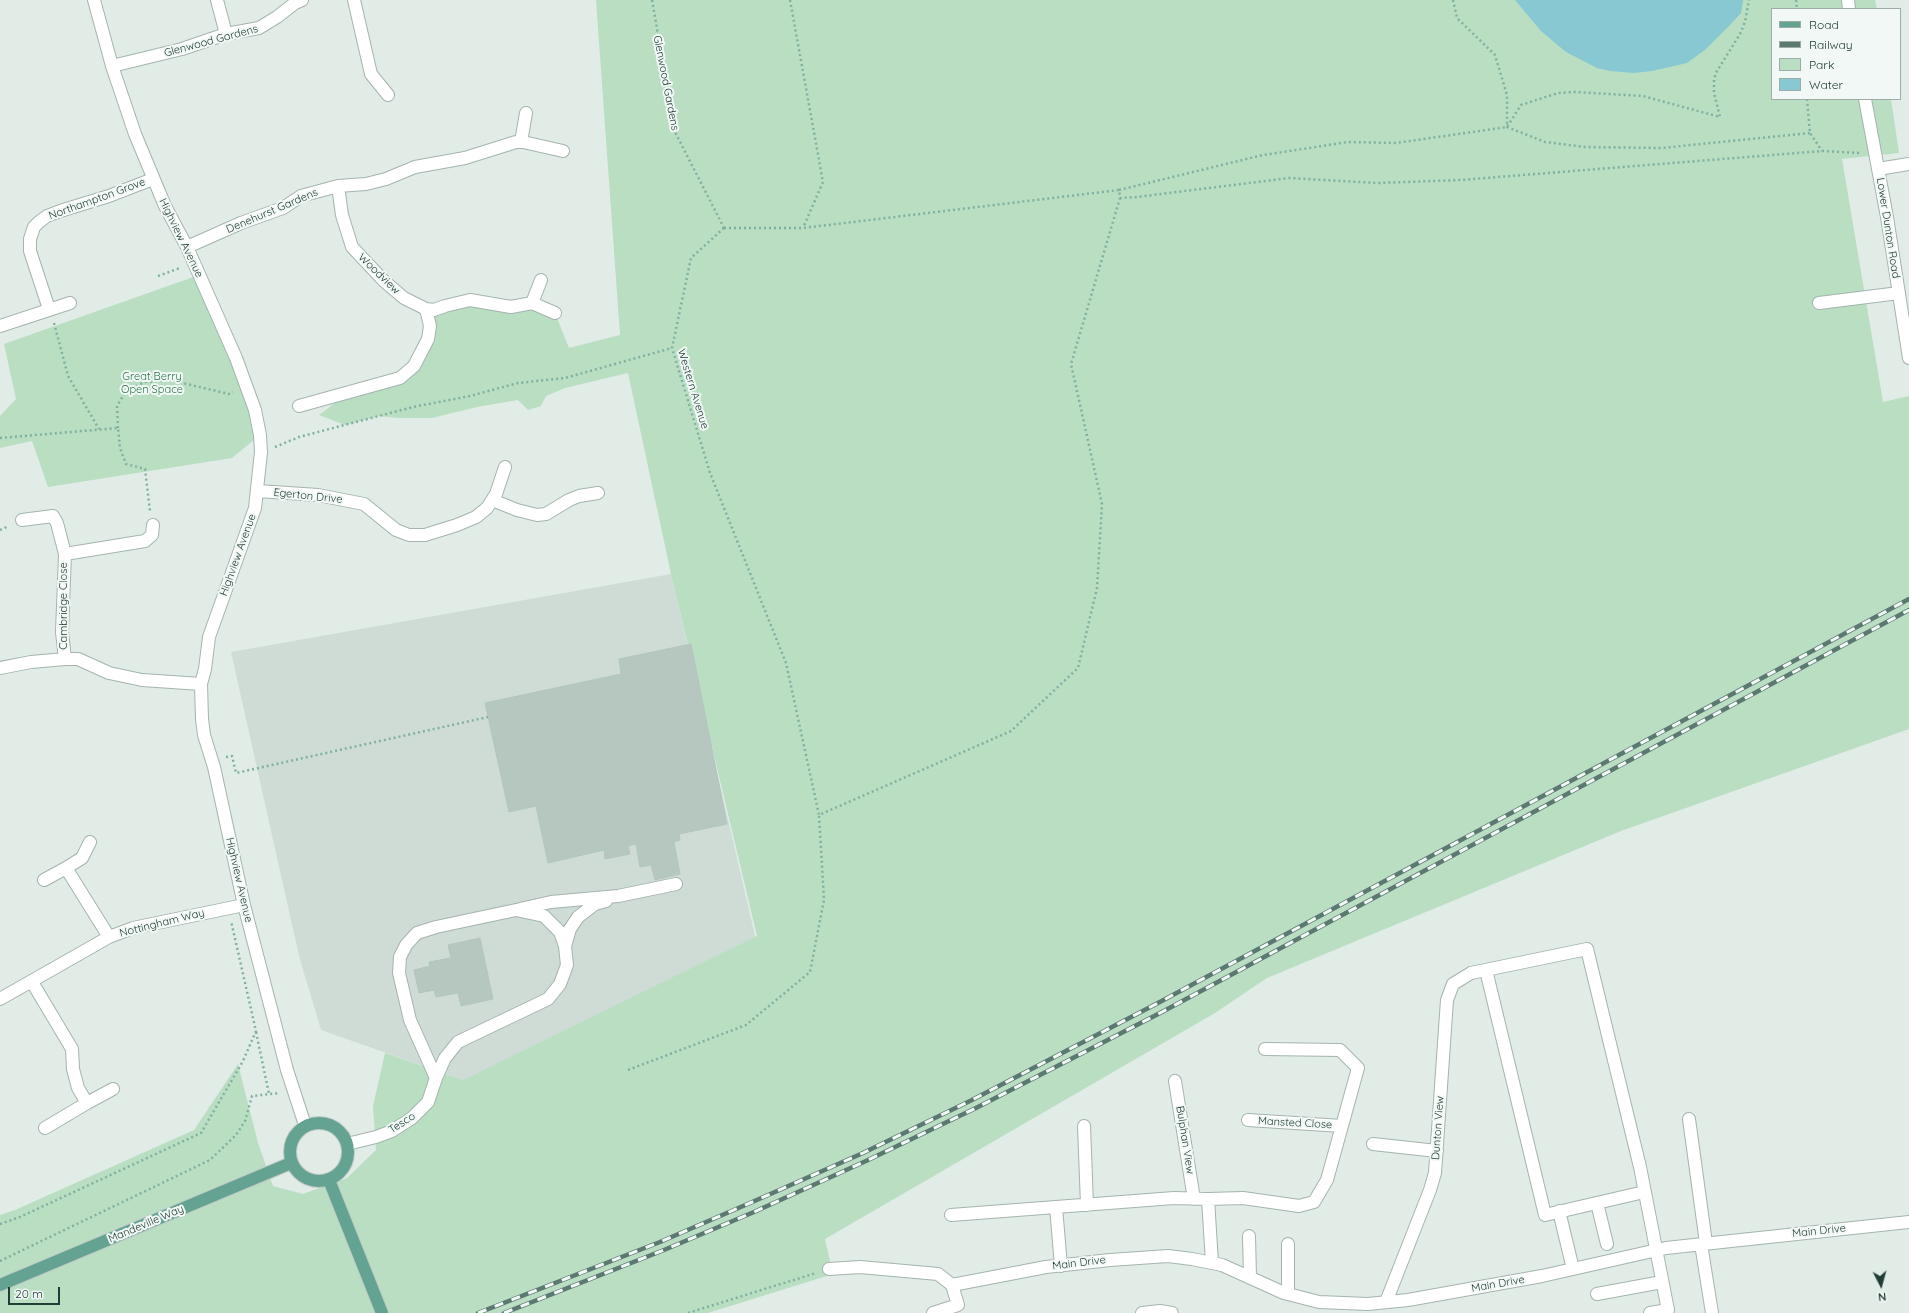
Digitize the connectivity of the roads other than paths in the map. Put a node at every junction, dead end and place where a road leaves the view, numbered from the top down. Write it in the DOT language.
graph roads {
  1 [pos="94,0"];
  2 [pos="217,0"];
  3 [pos="302,0"];
  4 [pos="354,0"];
  5 [pos="226,34"];
  6 [pos="112,66"];
  7 [pos="388,95"];
  8 [pos="1865,100"];
  9 [pos="526,112"];
  10 [pos="521,142"];
  11 [pos="563,151"];
  12 [pos="1909,164"];
  13 [pos="1878,169"];
  14 [pos="153,179"];
  15 [pos="338,186"];
  16 [pos="187,247"];
  17 [pos="541,280"];
  18 [pos="1899,293"];
  19 [pos="1819,302"];
  20 [pos="70,303"];
  21 [pos="532,303"];
  22 [pos="49,309"];
  23 [pos="426,309"];
  24 [pos="555,313"];
  25 [pos="0,326"];
  26 [pos="1909,358"];
  27 [pos="299,406"];
  28 [pos="506,467"];
  29 [pos="258,492"];
  30 [pos="598,493"];
  31 [pos="492,500"];
  32 [pos="22,520"];
  33 [pos="153,525"];
  34 [pos="65,554"];
  35 [pos="64,658"];
  36 [pos="0,668"];
  37 [pos="201,684"];
  38 [pos="90,842"];
  39 [pos="66,868"];
  40 [pos="44,880"];
  41 [pos="676,884"];
  42 [pos="618,896"];
  43 [pos="244,905"];
  44 [pos="516,910"];
  45 [pos="109,937"];
  46 [pos="565,946"];
  47 [pos="1486,970"];
  48 [pos="32,982"];
  49 [pos="0,999"];
  50 [pos="1265,1049"];
  51 [pos="436,1078"];
  52 [pos="1176,1080"];
  53 [pos="113,1088"];
  54 [pos="87,1103"];
  55 [pos="1688,1119"];
  56 [pos="1248,1120"];
  57 [pos="305,1125"];
  58 [pos="1084,1126"];
  59 [pos="1342,1126"];
  60 [pos="45,1128"];
  61 [pos="347,1144"];
  62 [pos="1373,1144"];
  63 [pos="1437,1151"];
  64 [pos="291,1163"];
  65 [pos="329,1180"];
  66 [pos="1644,1192"];
  67 [pos="1194,1199"];
  68 [pos="1208,1199"];
  69 [pos="1597,1202"];
  70 [pos="1087,1205"];
  71 [pos="1056,1207"];
  72 [pos="1559,1212"];
  73 [pos="950,1215"];
  74 [pos="1909,1222"];
  75 [pos="1249,1236"];
  76 [pos="1288,1244"];
  77 [pos="1607,1244"];
  78 [pos="1703,1244"];
  79 [pos="1655,1251"];
  80 [pos="1212,1263"];
  81 [pos="1061,1266"];
  82 [pos="829,1269"];
  83 [pos="1573,1269"];
  84 [pos="1250,1278"];
  85 [pos="1662,1282"];
  86 [pos="0,1285"];
  87 [pos="952,1285"];
  88 [pos="1288,1294"];
  89 [pos="1597,1294"];
  90 [pos="1386,1302"];
  91 [pos="1668,1311"];
  92 [pos="382,1313"];
  93 [pos="933,1313"];
  94 [pos="1142,1313"];
  95 [pos="1172,1313"];
  96 [pos="1650,1313"];
  97 [pos="1712,1313"];
  1 -- 6 [label="street, Highview Avenue"];
  2 -- 5 [label="street"];
  3 -- 5 [label="street, Glenwood Gardens"];
  4 -- 7 [label="street"];
  5 -- 6 [label="street, Glenwood Gardens"];
  6 -- 14 [label="street, Highview Avenue"];
  8 -- 13 [label="street, Lower Dunton Road"];
  9 -- 10 [label="street"];
  10 -- 11 [label="street, Denehurst Gardens"];
  10 -- 15 [label="street, Denehurst Gardens"];
  12 -- 13 [label="street"];
  13 -- 18 [label="street, Lower Dunton Road"];
  14 -- 16 [label="street, Highview Avenue"];
  14 -- 22 [label="street, Northampton Grove"];
  15 -- 16 [label="street, Denehurst Gardens"];
  15 -- 23 [label="street, Woodview"];
  16 -- 29 [label="street, Highview Avenue"];
  17 -- 21 [label="street"];
  18 -- 19 [label="street"];
  18 -- 26 [label="street, Lower Dunton Road"];
  20 -- 22 [label="street"];
  21 -- 23 [label="street"];
  21 -- 24 [label="street"];
  22 -- 25 [label="street"];
  23 -- 27 [label="street"];
  28 -- 31 [label="street, Egerton Drive"];
  29 -- 31 [label="street, Egerton Drive"];
  29 -- 37 [label="street, Highview Avenue"];
  30 -- 31 [label="street"];
  32 -- 34 [label="street, Cambridge Close"];
  33 -- 34 [label="street, Cambridge Close"];
  34 -- 35 [label="street, Cambridge Close"];
  35 -- 36 [label="street"];
  35 -- 37 [label="street"];
  37 -- 43 [label="street, Highview Avenue"];
  38 -- 39 [label="street"];
  39 -- 40 [label="street"];
  39 -- 45 [label="street"];
  41 -- 42 [label="street"];
  42 -- 44 [label="street"];
  42 -- 46 [label="street"];
  43 -- 45 [label="street, Nottingham Way"];
  43 -- 57 [label="street, Highview Avenue"];
  44 -- 46 [label="street"];
  44 -- 51 [label="street"];
  45 -- 48 [label="street, Nottingham Way"];
  46 -- 51 [label="street, Tesco"];
  47 -- 63 [label="street, Dunton View"];
  47 -- 66 [label="street, Dunton View"];
  47 -- 72 [label="street"];
  48 -- 49 [label="street, Nottingham Way"];
  48 -- 54 [label="street"];
  50 -- 59 [label="street, Mansted Close"];
  51 -- 61 [label="street, Tesco"];
  52 -- 67 [label="street, Bulphan View"];
  53 -- 54 [label="street"];
  54 -- 60 [label="street"];
  55 -- 78 [label="street"];
  56 -- 59 [label="street, Mansted Close"];
  57 -- 61 [label="main road"];
  57 -- 64 [label="main road"];
  58 -- 70 [label="street"];
  59 -- 68 [label="street, Mansted Close"];
  61 -- 65 [label="main road"];
  62 -- 63 [label="street"];
  63 -- 90 [label="street, Dunton View"];
  64 -- 65 [label="main road"];
  64 -- 86 [label="main road, Mandeville Way"];
  65 -- 92 [label="main road"];
  66 -- 69 [label="street"];
  66 -- 79 [label="street, Dunton View"];
  67 -- 68 [label="street"];
  67 -- 70 [label="street"];
  68 -- 80 [label="street"];
  69 -- 72 [label="street"];
  69 -- 77 [label="street"];
  70 -- 71 [label="street"];
  71 -- 73 [label="street"];
  71 -- 81 [label="street"];
  72 -- 83 [label="street"];
  74 -- 78 [label="street, Main Drive"];
  75 -- 84 [label="street"];
  76 -- 88 [label="street"];
  78 -- 79 [label="street, Main Drive"];
  78 -- 97 [label="street"];
  79 -- 83 [label="street, Main Drive"];
  79 -- 85 [label="street, Dunton View"];
  80 -- 81 [label="street, Main Drive"];
  80 -- 84 [label="street, Main Drive"];
  81 -- 87 [label="street, Main Drive"];
  82 -- 87 [label="street"];
  83 -- 90 [label="street, Main Drive"];
  84 -- 88 [label="street, Main Drive"];
  85 -- 89 [label="street"];
  85 -- 91 [label="street, Dunton View"];
  87 -- 93 [label="street"];
  88 -- 90 [label="street, Main Drive"];
  91 -- 96 [label="street"];
  94 -- 95 [label="street"];
}
